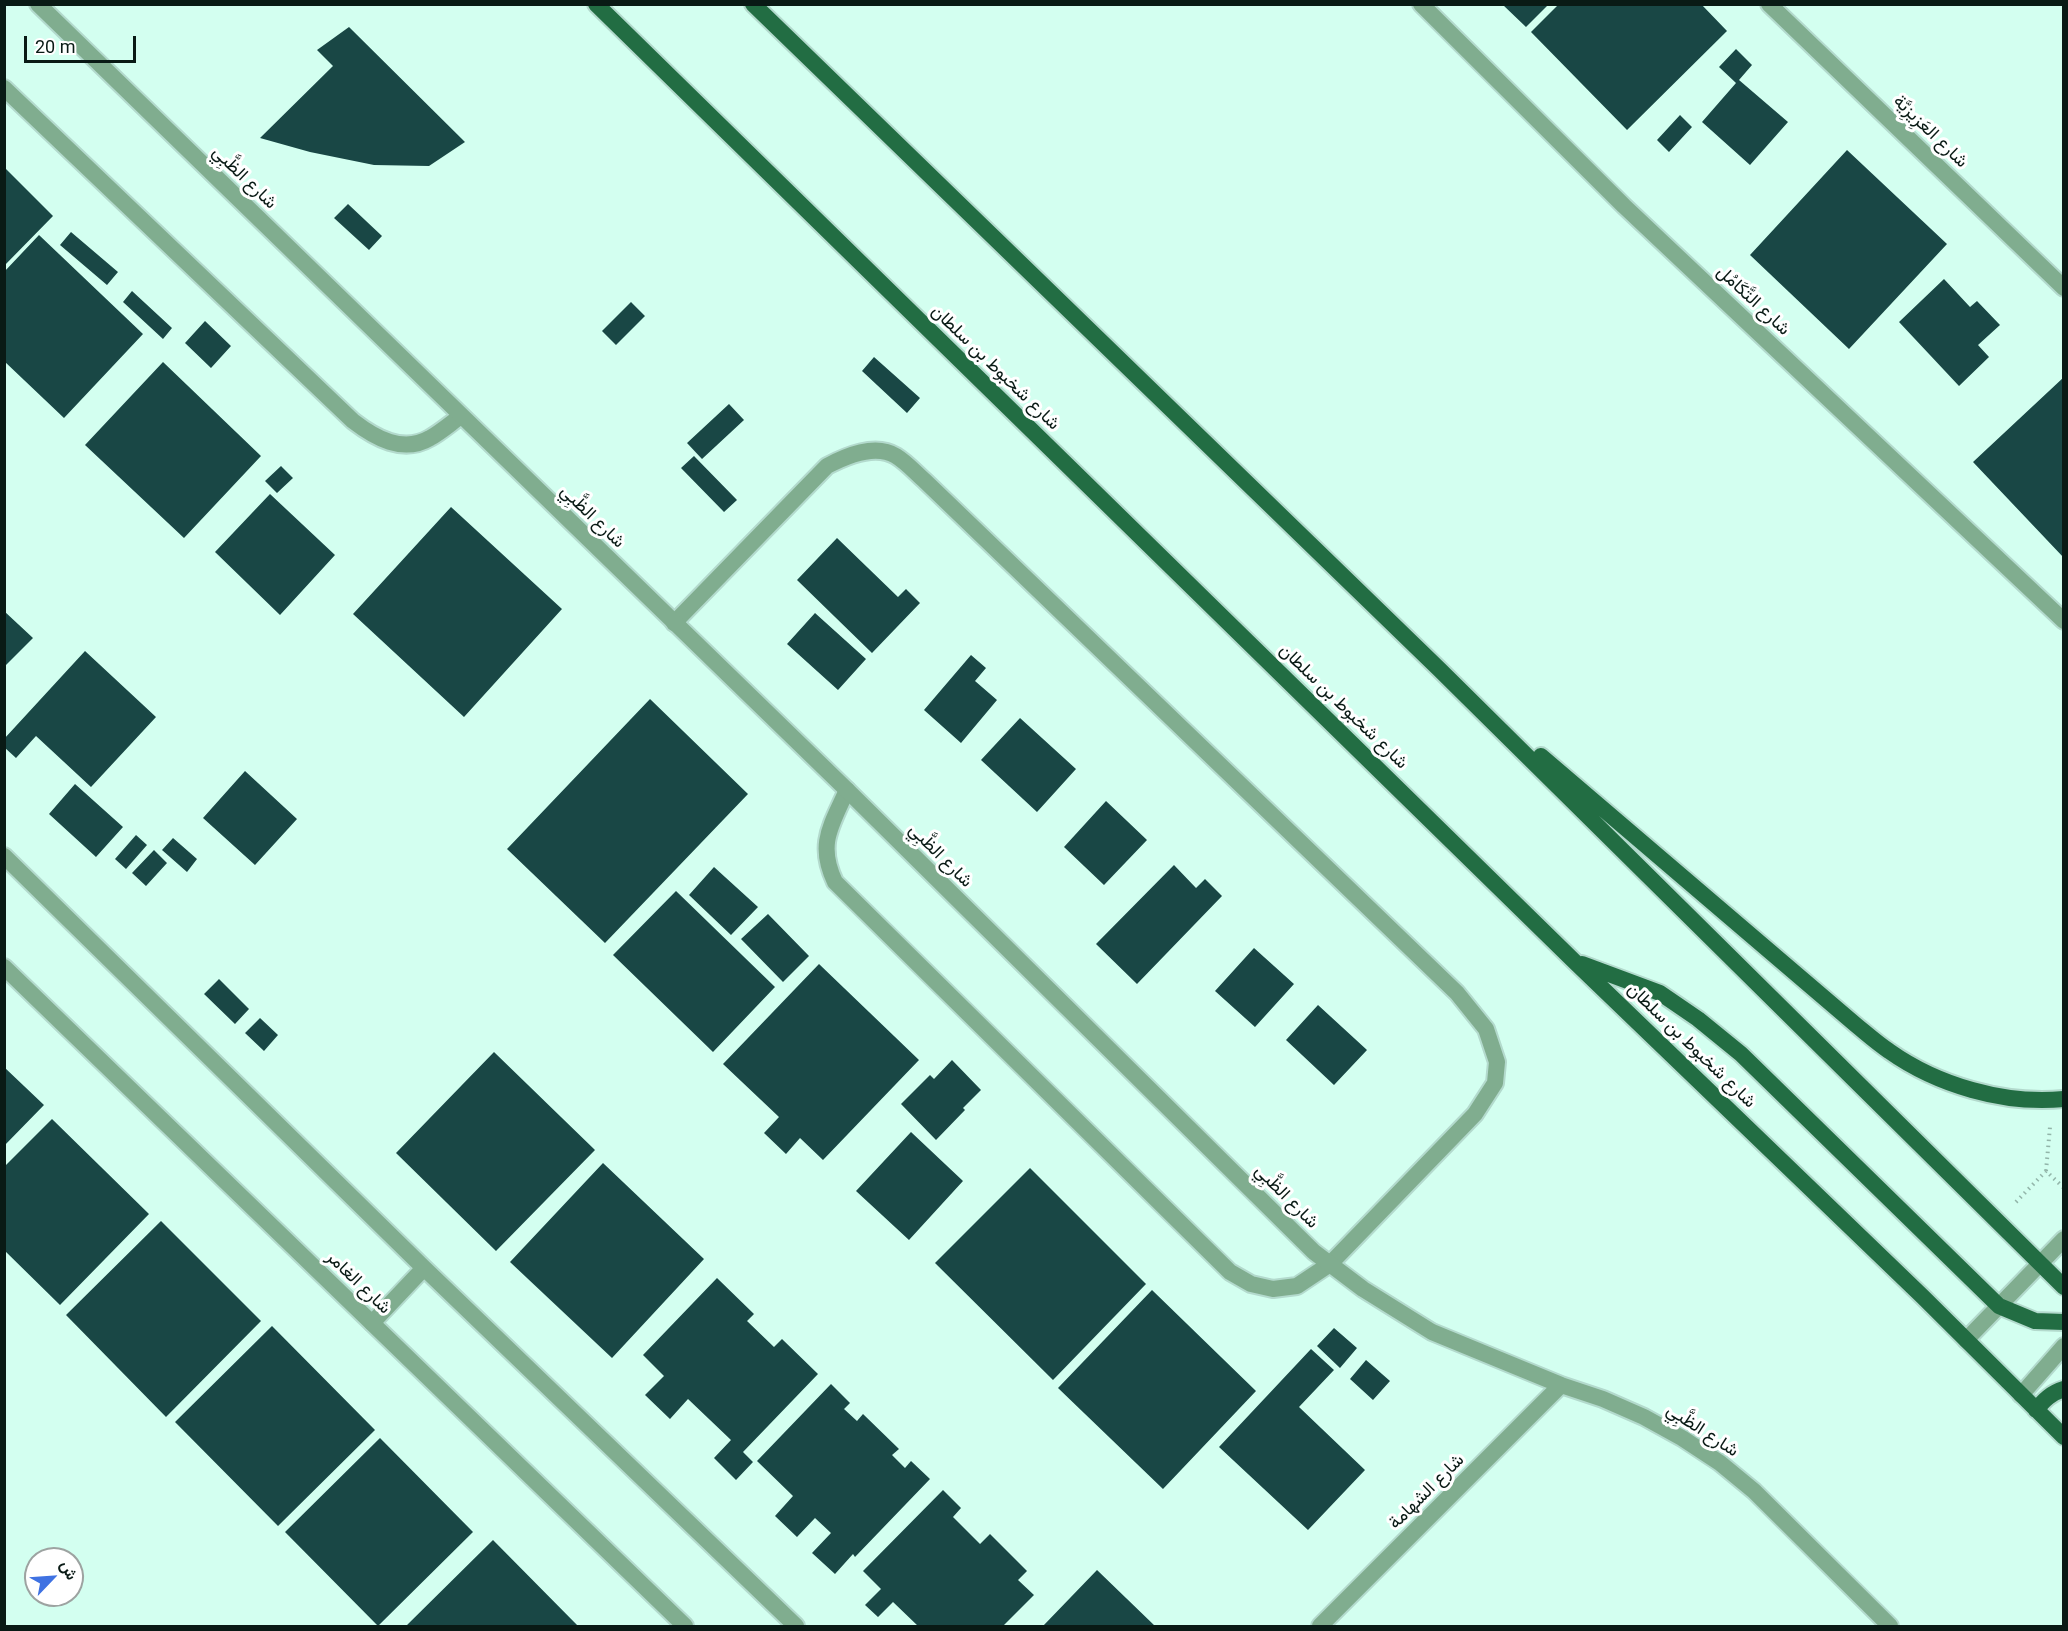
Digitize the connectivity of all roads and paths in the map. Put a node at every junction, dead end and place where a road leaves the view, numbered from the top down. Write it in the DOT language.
graph roads {
  1 [pos="38,4"];
  2 [pos="596,4"];
  3 [pos="753,4"];
  4 [pos="1421,4"];
  5 [pos="1769,4"];
  6 [pos="4,88"];
  7 [pos="2064,288"];
  8 [pos="460,416"];
  9 [pos="2064,621"];
  10 [pos="674,623"];
  11 [pos="1439,669"];
  12 [pos="846,790"];
  13 [pos="4,856"];
  14 [pos="1575,962"];
  15 [pos="4,967"];
  16 [pos="2058,1100"];
  17 [pos="2046,1171"];
  18 [pos="2064,1239"];
  19 [pos="1330,1264"];
  20 [pos="2040,1264"];
  21 [pos="424,1268"];
  22 [pos="2064,1287"];
  23 [pos="1999,1306"];
  24 [pos="2064,1322"];
  25 [pos="372,1323"];
  26 [pos="1966,1340"];
  27 [pos="2064,1346"];
  28 [pos="1561,1385"];
  29 [pos="2064,1389"];
  30 [pos="2021,1395"];
  31 [pos="2036,1410"];
  32 [pos="2064,1437"];
  33 [pos="685,1626"];
  34 [pos="796,1626"];
  35 [pos="1320,1626"];
  36 [pos="1890,1626"];
  1 -- 8 [label="street, شارع الظَّبِي"];
  2 -- 14 [label="main road, شارع شخبوط بن سلطان"];
  3 -- 11 [label="main road"];
  4 -- 9 [label="street, شارع التَّكَامُل"];
  5 -- 7 [label="street, شارع العَزِيزِيَّة"];
  6 -- 8 [label="street"];
  8 -- 10 [label="street, شارع الظَّبِي"];
  10 -- 12 [label="street, شارع الظَّبِي"];
  10 -- 19 [label="street"];
  11 -- 16 [label="main road"];
  11 -- 20 [label="main road"];
  12 -- 19 [label="street, شارع الظَّبِي"];
  12 -- 19 [label="street"];
  13 -- 21 [label="street"];
  14 -- 23 [label="main road"];
  14 -- 26 [label="main road, شارع شخبوط بن سلطان"];
  15 -- 25 [label="street, شارع الغامر"];
  16 -- 17 [label="path"];
  18 -- 20 [label="street"];
  19 -- 28 [label="street, شارع الظَّبِي"];
  20 -- 22 [label="main road"];
  20 -- 23 [label="street"];
  21 -- 25 [label="street"];
  21 -- 34 [label="street"];
  23 -- 24 [label="main road"];
  23 -- 26 [label="street"];
  25 -- 33 [label="street, شارع الغامر"];
  26 -- 30 [label="main road, شارع شخبوط بن سلطان"];
  27 -- 30 [label="street"];
  28 -- 35 [label="street, شارع الشهامة"];
  28 -- 36 [label="street, شارع الظَّبِي"];
  29 -- 31 [label="main road"];
  30 -- 31 [label="main road, شارع شخبوط بن سلطان"];
  31 -- 32 [label="main road, شارع شخبوط بن سلطان"];
}
